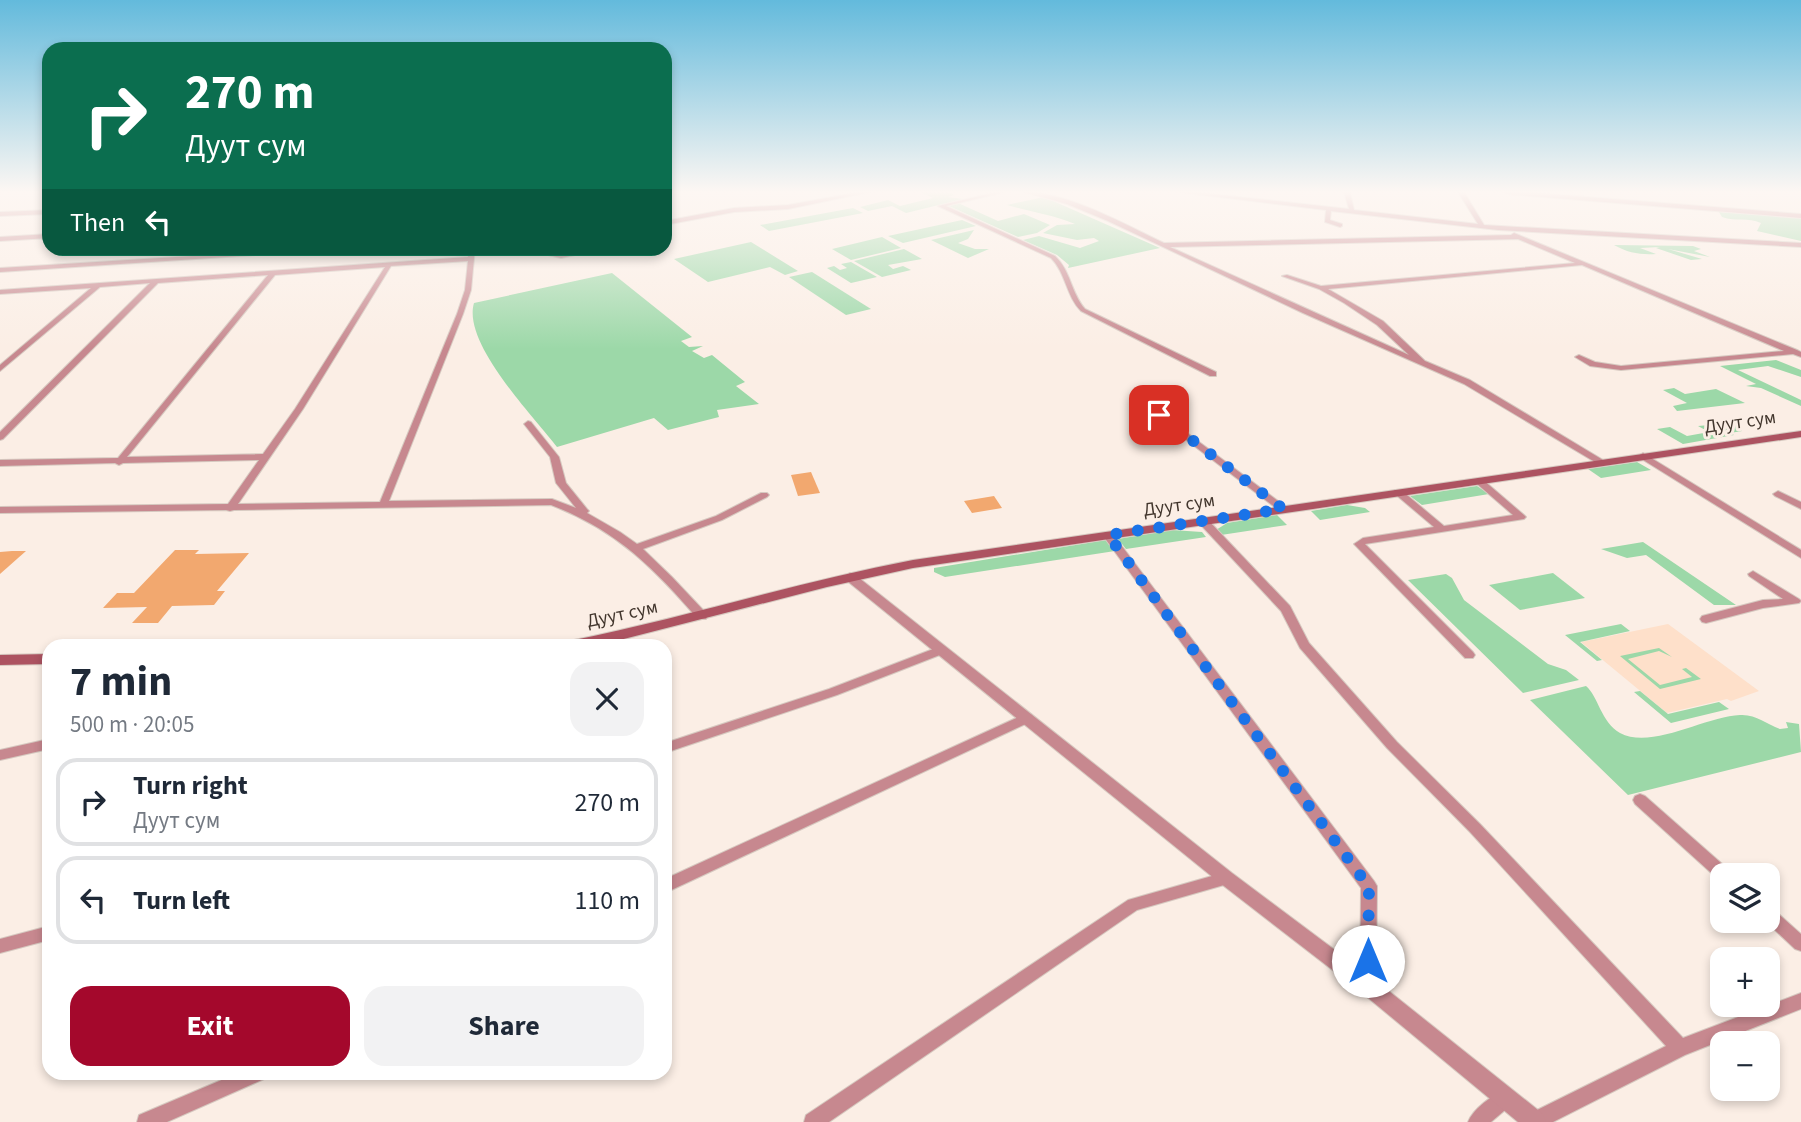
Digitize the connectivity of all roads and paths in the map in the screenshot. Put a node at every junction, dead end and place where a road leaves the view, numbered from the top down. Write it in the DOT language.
graph roads {
  1 [pos="1026,244"];
  2 [pos="1190,244"];
  3 [pos="1537,244"];
  4 [pos="1161,245"];
  5 [pos="228,256"];
  6 [pos="471,256"];
  7 [pos="470,259"];
  8 [pos="1583,263"];
  9 [pos="389,265"];
  10 [pos="0,270"];
  11 [pos="273,273"];
  12 [pos="1285,276"];
  13 [pos="156,281"];
  14 [pos="98,285"];
  15 [pos="1321,288"];
  16 [pos="0,292"];
  17 [pos="1798,354"];
  18 [pos="1579,357"];
  19 [pos="1422,363"];
  20 [pos="0,369"];
  21 [pos="1213,374"];
  22 [pos="1159,415"];
  23 [pos="528,424"];
  24 [pos="1801,434"];
  25 [pos="0,438"];
  26 [pos="1643,456"];
  27 [pos="266,457"];
  28 [pos="119,461"];
  29 [pos="1600,462"];
  30 [pos="0,464"];
  31 [pos="1479,481"];
  32 [pos="1398,492"];
  33 [pos="1778,494"];
  34 [pos="764,495"];
  35 [pos="384,503"];
  36 [pos="1801,506"];
  37 [pos="230,508"];
  38 [pos="0,509"];
  39 [pos="1283,509"];
  40 [pos="586,513"];
  41 [pos="1203,522"];
  42 [pos="1442,529"];
  43 [pos="1108,535"];
  44 [pos="637,548"];
  45 [pos="1801,555"];
  46 [pos="1753,574"];
  47 [pos="850,577"];
  48 [pos="1798,601"];
  49 [pos="702,616"];
  50 [pos="1706,619"];
  51 [pos="606,639"];
  52 [pos="940,650"];
  53 [pos="1469,655"];
  54 [pos="42,659"];
  55 [pos="0,660"];
  56 [pos="1027,718"];
  57 [pos="42,746"];
  58 [pos="672,746"];
  59 [pos="0,755"];
  60 [pos="1640,800"];
  61 [pos="1711,863"];
  62 [pos="1226,878"];
  63 [pos="672,883"];
  64 [pos="1780,925"];
  65 [pos="42,935"];
  66 [pos="1801,944"];
  67 [pos="0,946"];
  68 [pos="1368,986"];
  69 [pos="1801,1001"];
  70 [pos="1680,1048"];
  71 [pos="242,1080"];
  72 [pos="1506,1099"];
  73 [pos="1479,1121"];
  74 [pos="146,1122"];
  75 [pos="813,1122"];
  76 [pos="1534,1122"];
  1 -- 21 [label="street"];
  2 -- 4 [label="street"];
  3 -- 8 [label="street"];
  4 -- 19 [label="street"];
  5 -- 10 [label="street"];
  6 -- 7 [label="street"];
  7 -- 9 [label="street"];
  7 -- 35 [label="street"];
  8 -- 15 [label="street"];
  8 -- 17 [label="street"];
  9 -- 11 [label="street"];
  9 -- 27 [label="street"];
  11 -- 13 [label="street"];
  11 -- 28 [label="street"];
  12 -- 15 [label="street"];
  13 -- 14 [label="street"];
  13 -- 25 [label="street"];
  14 -- 16 [label="street"];
  14 -- 20 [label="street"];
  15 -- 19 [label="street"];
  17 -- 18 [label="street"];
  19 -- 29 [label="street"];
  22 -- 39 [label="street"];
  23 -- 40 [label="street"];
  24 -- 26 [label="main road, Дуут сум"];
  26 -- 29 [label="main road, Дуут сум"];
  26 -- 45 [label="street"];
  27 -- 28 [label="street"];
  27 -- 37 [label="street"];
  28 -- 30 [label="street"];
  29 -- 31 [label="main road, Дуут сум"];
  31 -- 32 [label="main road, Дуут сум"];
  31 -- 42 [label="street"];
  32 -- 39 [label="main road, Дуут сум"];
  32 -- 42 [label="street"];
  33 -- 36 [label="street"];
  34 -- 44 [label="street"];
  35 -- 37 [label="street"];
  35 -- 40 [label="street"];
  37 -- 38 [label="street"];
  39 -- 41 [label="main road, Дуут сум"];
  40 -- 44 [label="street"];
  41 -- 43 [label="main road, Дуут сум"];
  41 -- 70 [label="street"];
  42 -- 53 [label="street"];
  43 -- 47 [label="main road, Дуут сум"];
  43 -- 68 [label="street"];
  44 -- 49 [label="street"];
  46 -- 48 [label="street"];
  47 -- 49 [label="main road, Дуут сум"];
  47 -- 52 [label="street"];
  48 -- 50 [label="street"];
  49 -- 51 [label="main road, Дуут сум"];
  52 -- 56 [label="street"];
  52 -- 58 [label="street"];
  54 -- 55 [label="main road"];
  56 -- 62 [label="street"];
  56 -- 63 [label="street"];
  57 -- 59 [label="street"];
  60 -- 61 [label="street"];
  62 -- 68 [label="street"];
  62 -- 75 [label="street"];
  64 -- 66 [label="street"];
  65 -- 67 [label="street"];
  68 -- 72 [label="street"];
  69 -- 70 [label="street"];
  70 -- 76 [label="street"];
  71 -- 74 [label="street"];
  72 -- 73 [label="street"];
  72 -- 76 [label="street"];
}
